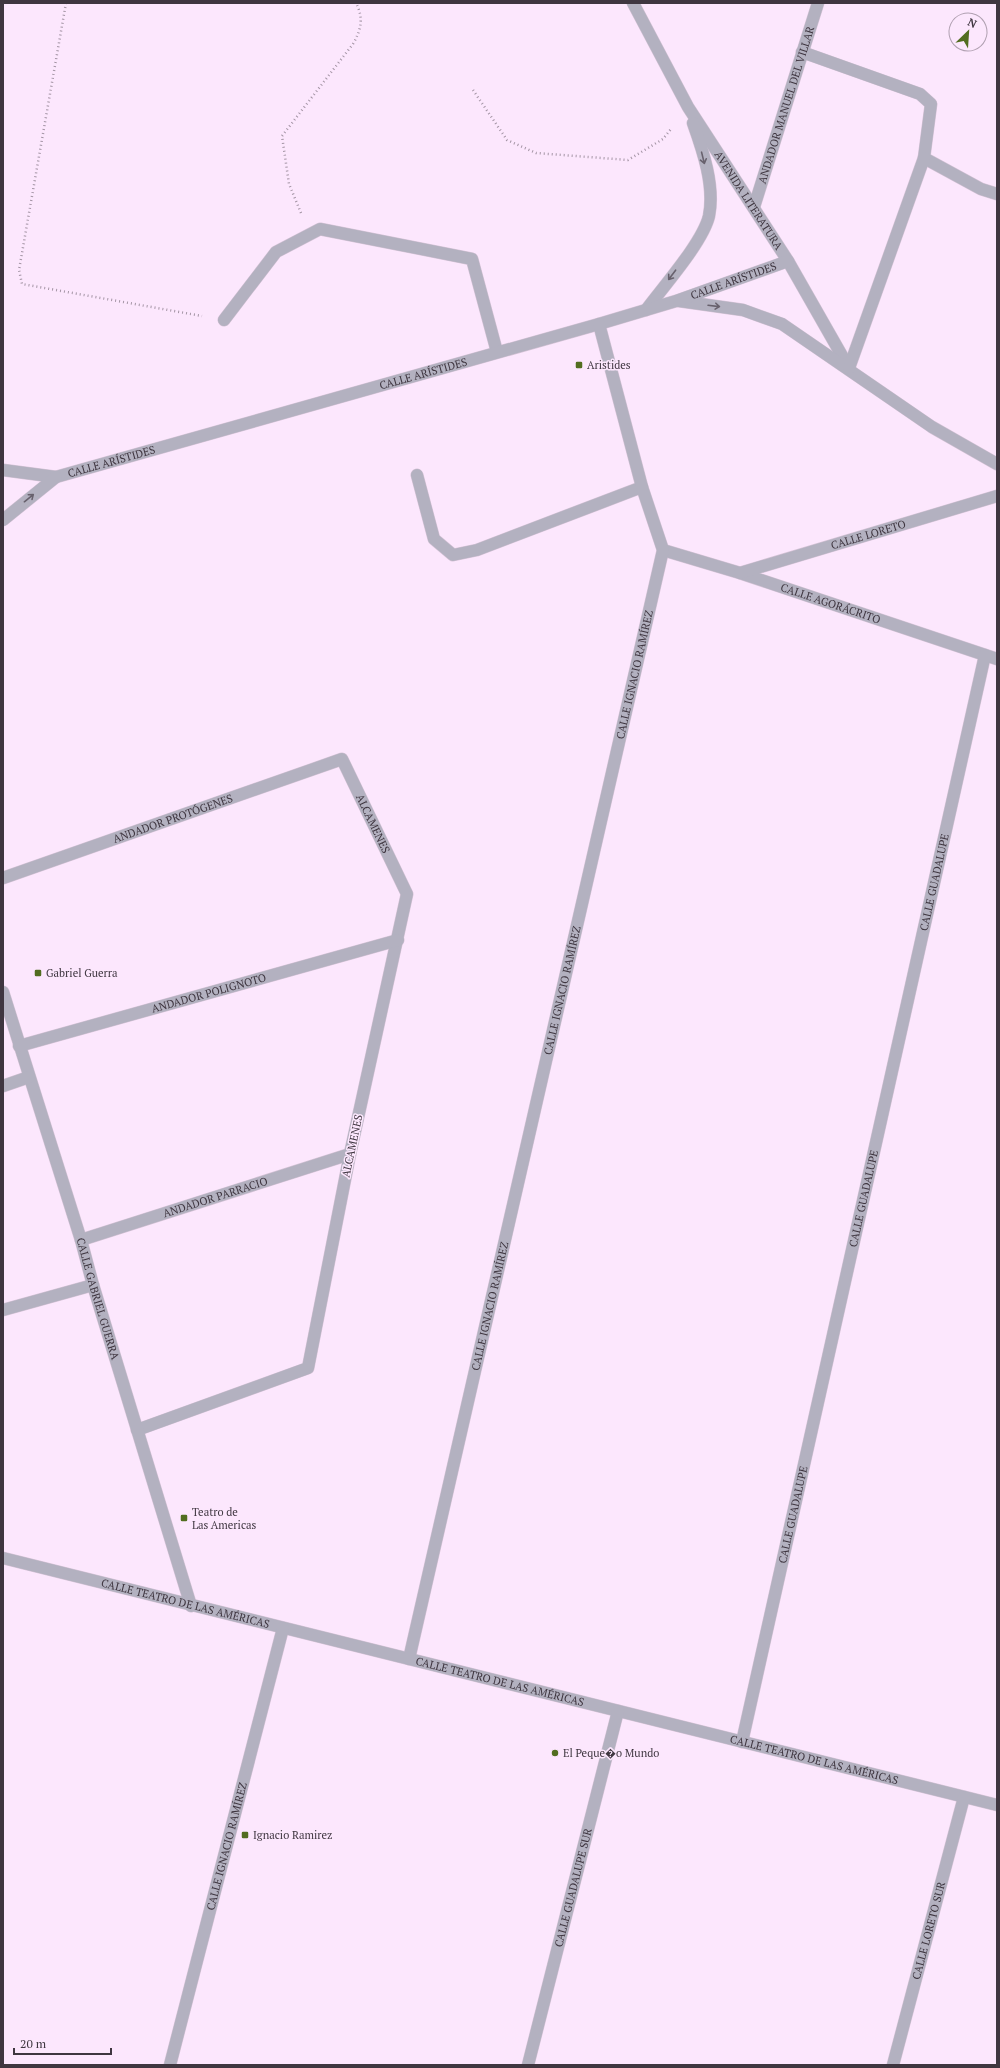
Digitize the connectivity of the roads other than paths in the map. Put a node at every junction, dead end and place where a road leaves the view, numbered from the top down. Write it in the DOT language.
graph roads {
  1 [pos="633,3"];
  2 [pos="818,3"];
  3 [pos="802,52"];
  4 [pos="688,107"];
  5 [pos="924,158"];
  6 [pos="997,194"];
  7 [pos="754,207"];
  8 [pos="788,261"];
  9 [pos="676,301"];
  10 [pos="646,310"];
  11 [pos="224,320"];
  12 [pos="599,324"];
  13 [pos="497,352"];
  14 [pos="849,368"];
  15 [pos="997,464"];
  16 [pos="3,470"];
  17 [pos="417,475"];
  18 [pos="56,477"];
  19 [pos="642,487"];
  20 [pos="997,496"];
  21 [pos="3,520"];
  22 [pos="663,550"];
  23 [pos="740,573"];
  24 [pos="985,655"];
  25 [pos="997,660"];
  26 [pos="342,759"];
  27 [pos="3,878"];
  28 [pos="398,940"];
  29 [pos="3,992"];
  30 [pos="19,1046"];
  31 [pos="29,1077"];
  32 [pos="3,1086"];
  33 [pos="350,1154"];
  34 [pos="81,1240"];
  35 [pos="93,1285"];
  36 [pos="3,1310"];
  37 [pos="137,1430"];
  38 [pos="3,1558"];
  39 [pos="191,1606"];
  40 [pos="283,1628"];
  41 [pos="409,1659"];
  42 [pos="618,1711"];
  43 [pos="742,1742"];
  44 [pos="964,1797"];
  45 [pos="997,1805"];
  46 [pos="170,2065"];
  47 [pos="528,2065"];
  48 [pos="893,2065"];
  1 -- 4 [label="street, AVENIDA LITERATURA"];
  2 -- 3 [label="street, ANDADOR MANUEL DEL VILLAR"];
  3 -- 5 [label="street"];
  3 -- 7 [label="street, ANDADOR MANUEL DEL VILLAR"];
  4 -- 7 [label="street, AVENIDA LITERATURA"];
  4 -- 10 [label="street, one-way"];
  5 -- 6 [label="street"];
  5 -- 14 [label="street"];
  7 -- 8 [label="street, AVENIDA LITERATURA"];
  8 -- 9 [label="street, CALLE ARÍSTIDES"];
  8 -- 14 [label="street, AVENIDA LITERATURA"];
  9 -- 10 [label="street, CALLE ARÍSTIDES"];
  9 -- 14 [label="street, one-way"];
  10 -- 12 [label="street, CALLE ARÍSTIDES"];
  11 -- 13 [label="street"];
  12 -- 13 [label="street, CALLE ARÍSTIDES"];
  12 -- 19 [label="street"];
  13 -- 18 [label="street, CALLE ARÍSTIDES"];
  14 -- 15 [label="street, AVENIDA LITERATURA"];
  16 -- 18 [label="street, CALLE ARÍSTIDES"];
  17 -- 19 [label="street"];
  21 -- 18 [label="street, CALLE ARÍSTIDES, one-way"];
  19 -- 22 [label="street"];
  20 -- 23 [label="street, CALLE LORETO"];
  22 -- 23 [label="street, CALLE AGORÁCRITO"];
  22 -- 41 [label="street, CALLE IGNACIO RAMÍREZ"];
  23 -- 24 [label="street, CALLE AGORÁCRITO"];
  24 -- 25 [label="street, CALLE AGORÁCRITO"];
  24 -- 43 [label="street, CALLE GUADALUPE"];
  26 -- 27 [label="street, ANDADOR PROTÓGENES"];
  26 -- 28 [label="street, ALCAMENES"];
  28 -- 30 [label="street, ANDADOR POLIGNOTO"];
  28 -- 33 [label="street, ALCAMENES"];
  29 -- 30 [label="street, CALLE GABRIEL GUERRA"];
  30 -- 31 [label="street, CALLE GABRIEL GUERRA"];
  31 -- 32 [label="street"];
  31 -- 34 [label="street, CALLE GABRIEL GUERRA"];
  33 -- 34 [label="street, ANDADOR PARRACIO"];
  33 -- 37 [label="street, ALCAMENES"];
  34 -- 35 [label="street, CALLE GABRIEL GUERRA"];
  35 -- 36 [label="street"];
  35 -- 37 [label="street, CALLE GABRIEL GUERRA"];
  37 -- 39 [label="street, CALLE GABRIEL GUERRA"];
  38 -- 39 [label="street, CALLE TEATRO DE LAS AMÉRICAS"];
  39 -- 40 [label="street, CALLE TEATRO DE LAS AMÉRICAS"];
  40 -- 41 [label="street, CALLE TEATRO DE LAS AMÉRICAS"];
  40 -- 46 [label="street, CALLE IGNACIO RAMÍREZ"];
  41 -- 42 [label="street, CALLE TEATRO DE LAS AMÉRICAS"];
  42 -- 43 [label="street, CALLE TEATRO DE LAS AMÉRICAS"];
  42 -- 47 [label="street, CALLE GUADALUPE SUR"];
  43 -- 44 [label="street, CALLE TEATRO DE LAS AMÉRICAS"];
  44 -- 45 [label="street, CALLE TEATRO DE LAS AMÉRICAS"];
  44 -- 48 [label="street, CALLE LORETO SUR"];
}
